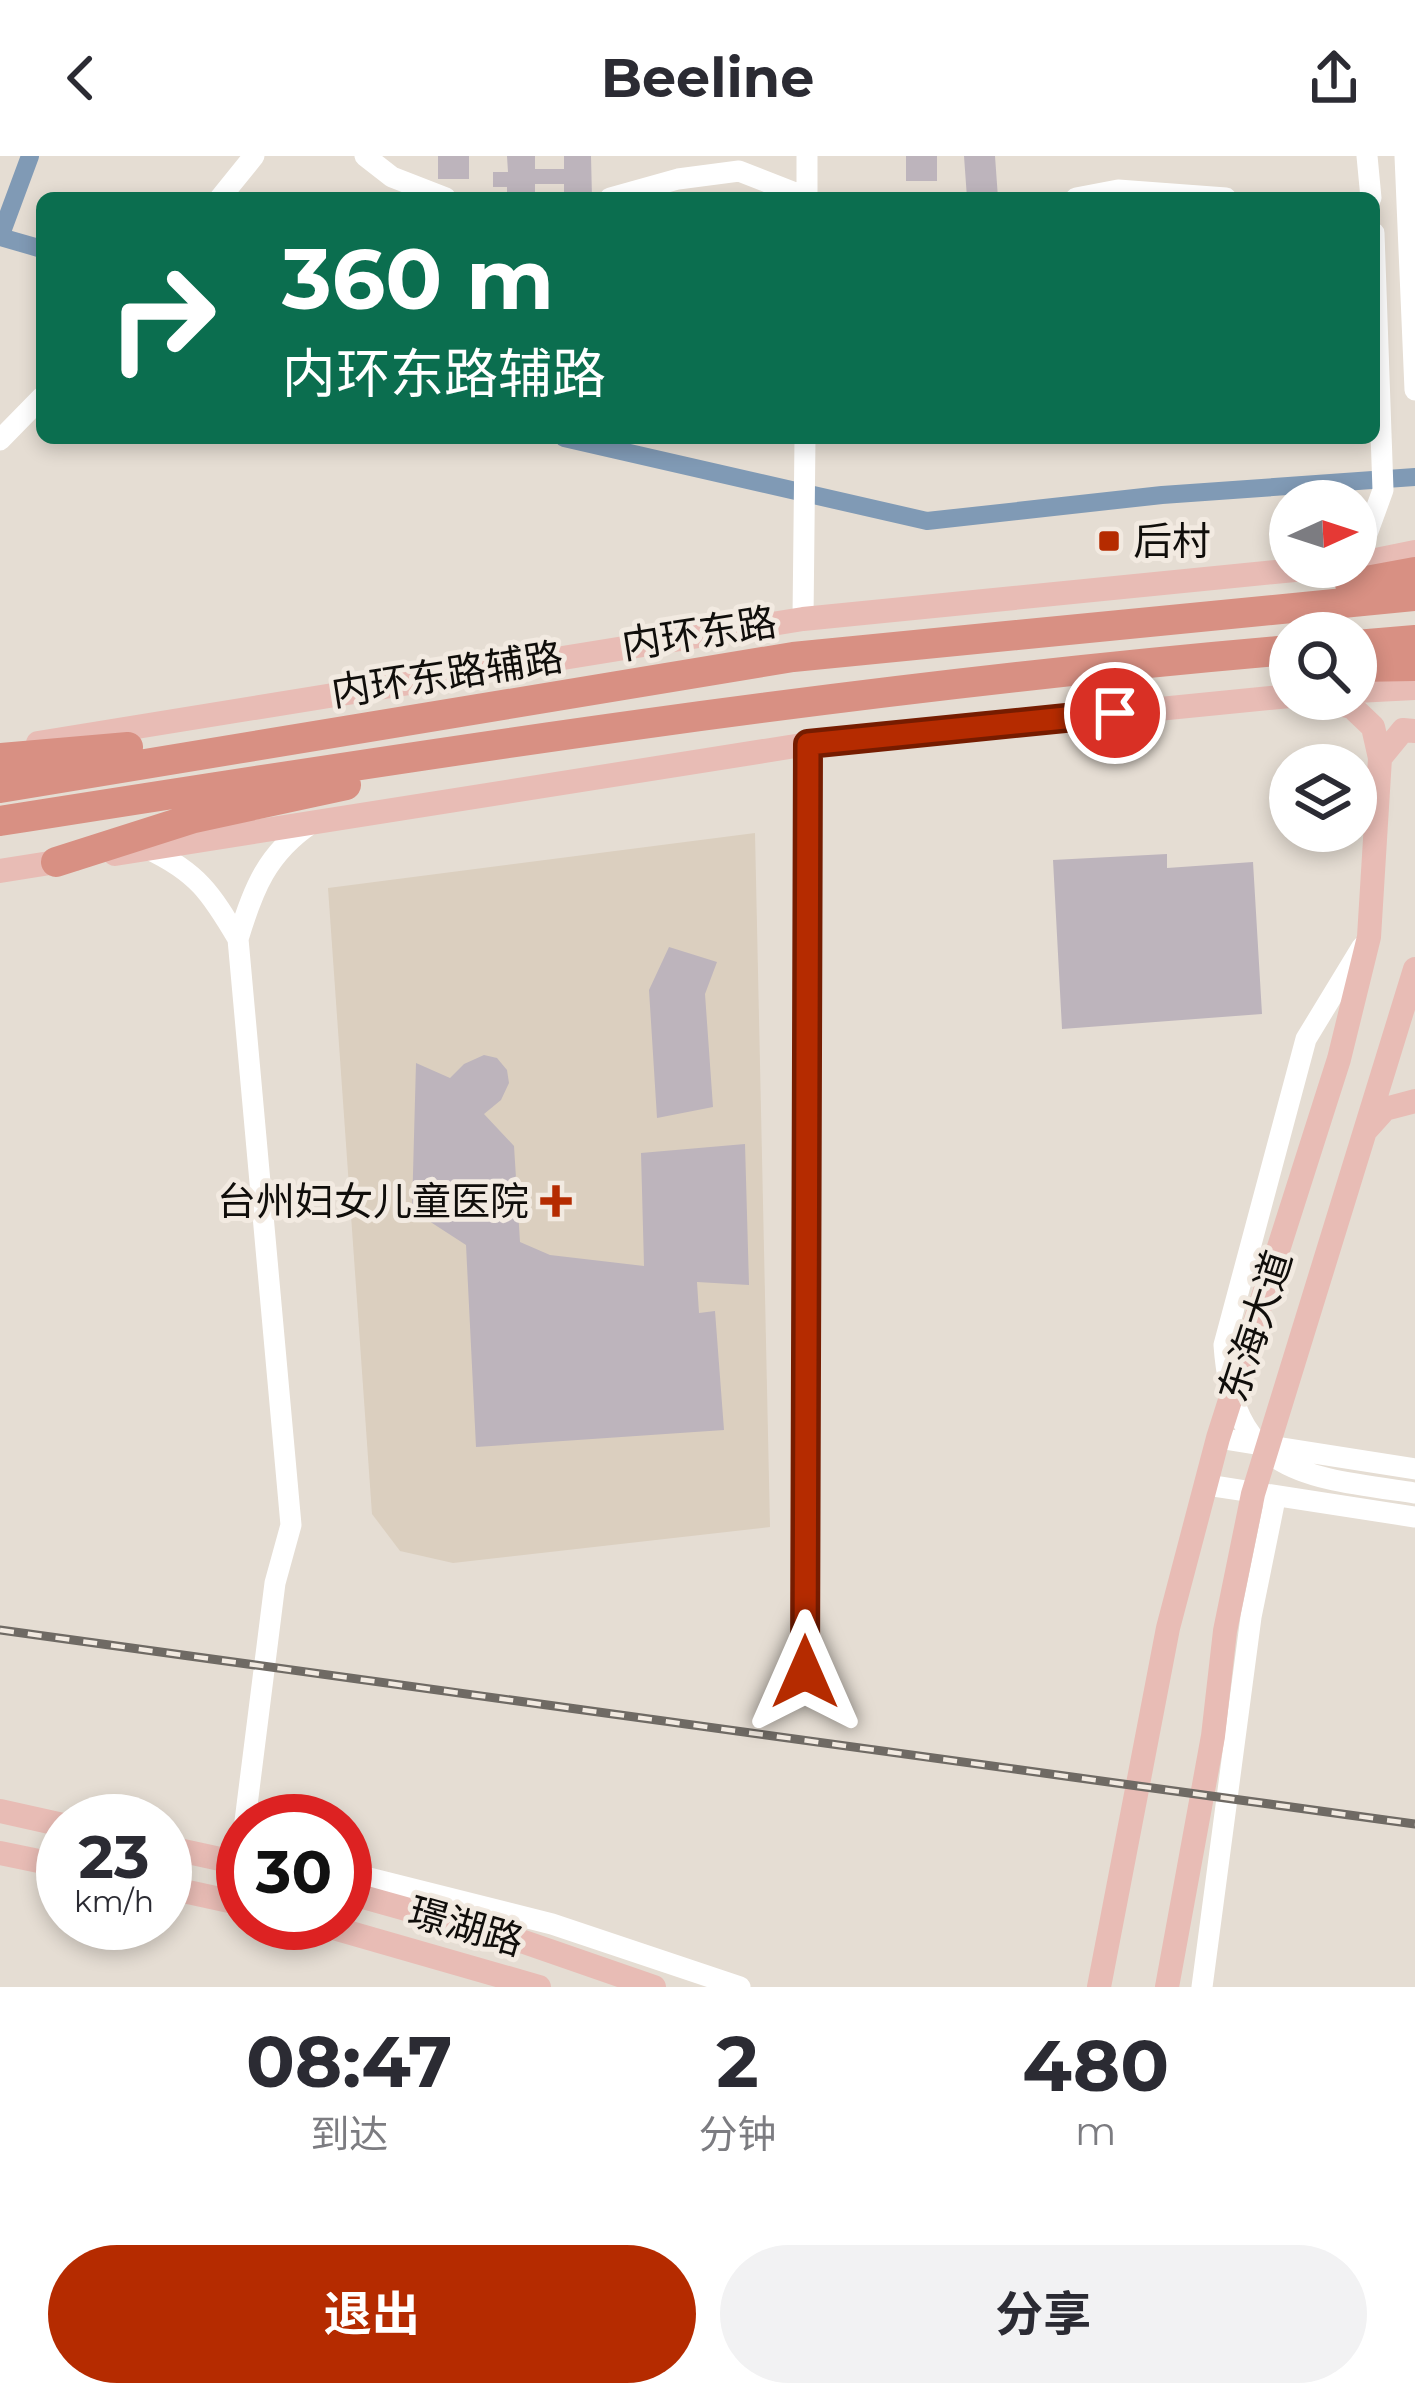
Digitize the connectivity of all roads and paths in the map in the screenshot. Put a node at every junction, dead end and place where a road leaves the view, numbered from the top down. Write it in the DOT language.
graph roads {
  1 [pos="254,156"];
  2 [pos="365,156"];
  3 [pos="807,156"];
  4 [pos="1367,156"];
  5 [pos="1405,156"];
  6 [pos="225,192"];
  7 [pos="431,192"];
  8 [pos="631,192"];
  9 [pos="792,192"];
  10 [pos="807,192"];
  11 [pos="1108,192"];
  12 [pos="1145,192"];
  13 [pos="1370,192"];
  14 [pos="1413,298"];
  15 [pos="1380,388"];
  16 [pos="1415,390"];
  17 [pos="36,403"];
  18 [pos="0,440"];
  19 [pos="805,444"];
  20 [pos="1377,506"];
  21 [pos="1415,552"];
  22 [pos="1377,560"];
  23 [pos="1415,572"];
  24 [pos="1269,573"];
  25 [pos="1415,596"];
  26 [pos="803,619"];
  27 [pos="1144,622"];
  28 [pos="1415,640"];
  29 [pos="1377,643"];
  30 [pos="1269,652"];
  31 [pos="1415,666"];
  32 [pos="1377,667"];
  33 [pos="1078,668"];
  34 [pos="1269,669"];
  35 [pos="1415,688"];
  36 [pos="1377,691"];
  37 [pos="1269,698"];
  38 [pos="1366,720"];
  39 [pos="1415,731"];
  40 [pos="296,737"];
  41 [pos="808,744"];
  42 [pos="452,749"];
  43 [pos="0,754"];
  44 [pos="1380,758"];
  45 [pos="0,788"];
  46 [pos="317,819"];
  47 [pos="0,820"];
  48 [pos="148,849"];
  49 [pos="56,862"];
  50 [pos="0,871"];
  51 [pos="1369,937"];
  52 [pos="238,939"];
  53 [pos="1415,969"];
  54 [pos="1403,1020"];
  55 [pos="1415,1057"];
  56 [pos="1415,1101"];
  57 [pos="1361,1135"];
  58 [pos="1218,1438"];
  59 [pos="1265,1448"];
  60 [pos="1415,1469"];
  61 [pos="1207,1485"];
  62 [pos="1415,1493"];
  63 [pos="1264,1496"];
  64 [pos="1415,1517"];
  65 [pos="805,1672"];
  66 [pos="248,1794"];
  67 [pos="0,1811"];
  68 [pos="36,1819"];
  69 [pos="0,1853"];
  70 [pos="36,1860"];
  71 [pos="372,1879"];
  72 [pos="372,1900"];
  73 [pos="372,1939"];
  74 [pos="539,1987"];
  75 [pos="654,1987"];
  76 [pos="740,1987"];
  77 [pos="1099,1987"];
  78 [pos="1167,1987"];
  79 [pos="1202,1987"];
  1 -- 6 [label="street"];
  2 -- 7 [label="street"];
  3 -- 10 [label="street"];
  4 -- 13 [label="street"];
  5 -- 14 [label="street"];
  8 -- 9 [label="street"];
  11 -- 12 [label="street"];
  14 -- 16 [label="street"];
  15 -- 20 [label="street"];
  17 -- 18 [label="street"];
  19 -- 26 [label="street"];
  21 -- 22 [label="main road"];
  23 -- 27 [label="highway"];
  24 -- 26 [label="main road, 内环东路辅路"];
  25 -- 27 [label="highway, 内环东路"];
  26 -- 43 [label="main road, 内环东路辅路"];
  27 -- 40 [label="highway, 内环东路"];
  28 -- 29 [label="highway"];
  30 -- 33 [label="highway, 内环东路"];
  31 -- 32 [label="highway"];
  33 -- 34 [label="highway"];
  33 -- 42 [label="highway, 内环东路"];
  35 -- 36 [label="main road"];
  37 -- 41 [label="main road"];
  38 -- 44 [label="main road"];
  39 -- 44 [label="main road"];
  40 -- 43 [label="highway"];
  40 -- 45 [label="highway, 内环东路"];
  41 -- 46 [label="main road"];
  41 -- 65 [label="street"];
  42 -- 47 [label="highway, 内环东路"];
  42 -- 49 [label="highway"];
  44 -- 51 [label="main road, 东海大道"];
  46 -- 48 [label="main road"];
  46 -- 52 [label="street"];
  48 -- 49 [label="main road"];
  48 -- 52 [label="street"];
  49 -- 50 [label="main road"];
  51 -- 58 [label="main road, 东海大道"];
  51 -- 62 [label="street"];
  52 -- 66 [label="street"];
  53 -- 54 [label="main road, 东海大道"];
  54 -- 55 [label="main road"];
  54 -- 57 [label="main road, 东海大道"];
  56 -- 57 [label="main road"];
  57 -- 59 [label="main road, 东海大道"];
  58 -- 59 [label="street"];
  58 -- 61 [label="main road, 东海大道"];
  59 -- 60 [label="street"];
  59 -- 63 [label="main road, 东海大道"];
  61 -- 63 [label="street"];
  61 -- 77 [label="main road, 东海大道"];
  63 -- 64 [label="street"];
  63 -- 78 [label="main road, 东海大道"];
  63 -- 79 [label="street"];
  67 -- 68 [label="main road"];
  69 -- 70 [label="main road"];
  71 -- 76 [label="street"];
  72 -- 75 [label="main road, 璟湖路"];
  73 -- 74 [label="main road, 璟湖路"];
}
